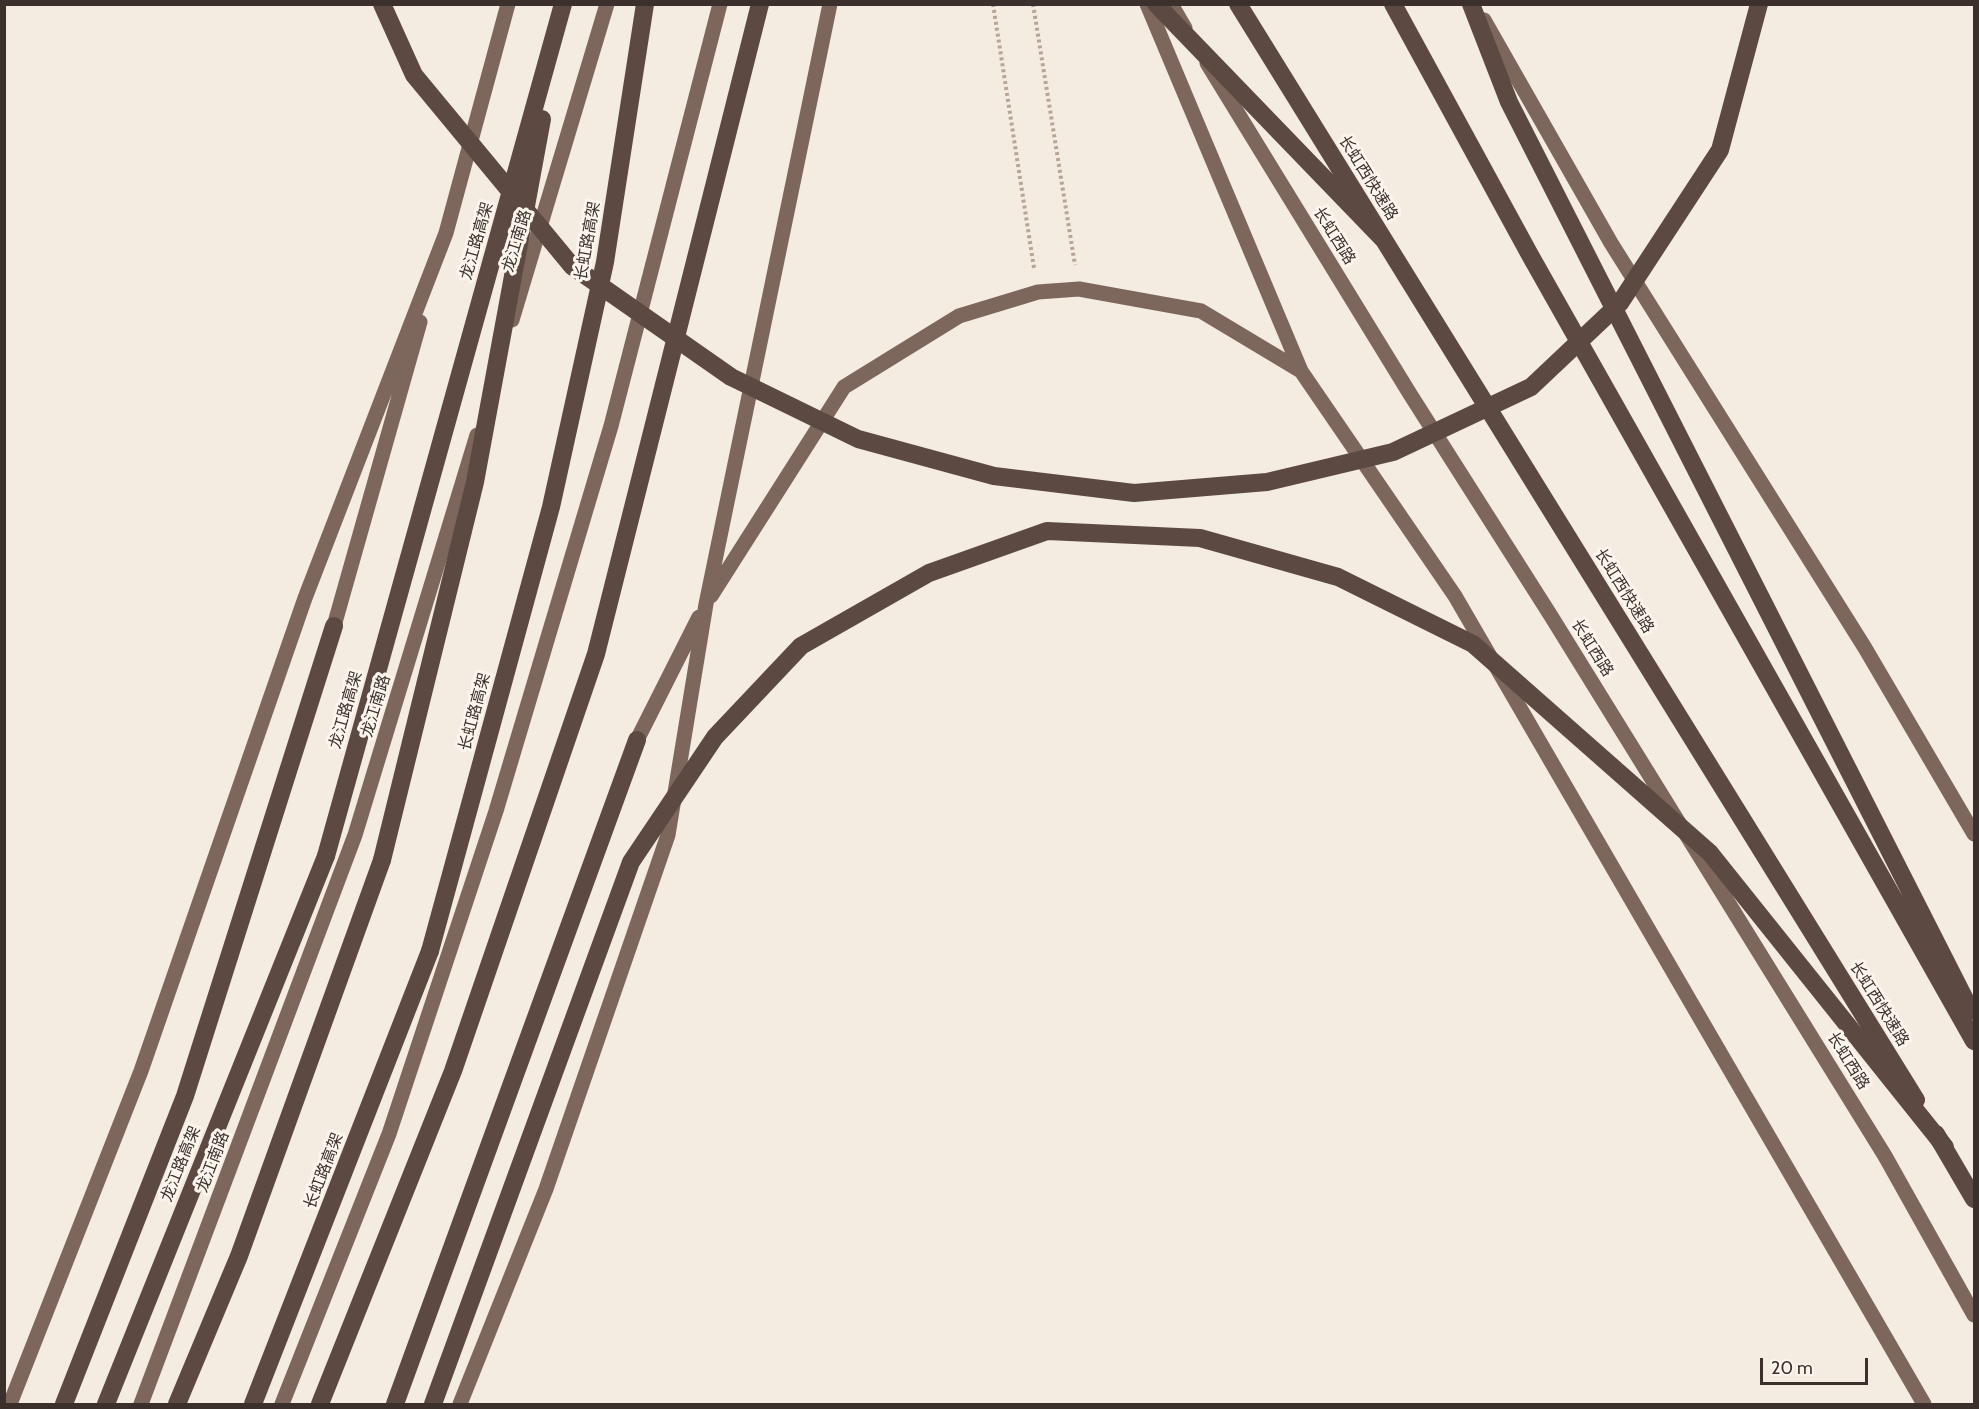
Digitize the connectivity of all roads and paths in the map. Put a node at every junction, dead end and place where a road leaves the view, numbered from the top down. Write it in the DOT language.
graph roads {
  1 [pos="382,4"];
  2 [pos="508,4"];
  3 [pos="562,4"];
  4 [pos="607,4"];
  5 [pos="645,4"];
  6 [pos="720,4"];
  7 [pos="760,4"];
  8 [pos="830,4"];
  9 [pos="993,4"];
  10 [pos="1033,4"];
  11 [pos="1147,4"];
  12 [pos="1156,4"];
  13 [pos="1171,4"];
  14 [pos="1238,4"];
  15 [pos="1393,4"];
  16 [pos="1473,4"];
  17 [pos="1759,4"];
  18 [pos="446,233"];
  19 [pos="1382,238"];
  20 [pos="1079,289"];
  21 [pos="1038,292"];
  22 [pos="1301,371"];
  23 [pos="706,604"];
  24 [pos="334,626"];
  25 [pos="637,740"];
  26 [pos="1974,834"];
  27 [pos="1974,1018"];
  28 [pos="1974,1041"];
  29 [pos="1945,1147"];
  30 [pos="1974,1199"];
  31 [pos="1974,1315"];
  32 [pos="10,1404"];
  33 [pos="64,1404"];
  34 [pos="106,1404"];
  35 [pos="141,1404"];
  36 [pos="177,1404"];
  37 [pos="253,1404"];
  38 [pos="282,1404"];
  39 [pos="320,1404"];
  40 [pos="394,1404"];
  41 [pos="433,1404"];
  42 [pos="460,1404"];
  43 [pos="1924,1404"];
  1 -- 17 [label="highway, bridge"];
  2 -- 18 [label="main road"];
  3 -- 34 [label="highway, 龙江路高架, bridge"];
  3 -- 36 [label="highway, bridge"];
  4 -- 35 [label="main road, 龙江南路"];
  5 -- 37 [label="highway, 长虹路高架, bridge"];
  6 -- 38 [label="main road"];
  7 -- 39 [label="highway, bridge"];
  8 -- 23 [label="main road"];
  9 -- 21 [label="path"];
  10 -- 20 [label="path"];
  11 -- 22 [label="main road"];
  12 -- 19 [label="highway, bridge"];
  13 -- 31 [label="main road, 长虹西路"];
  14 -- 19 [label="highway, 长虹西快速路, bridge"];
  15 -- 28 [label="highway"];
  16 -- 26 [label="main road"];
  16 -- 27 [label="highway"];
  18 -- 24 [label="main road"];
  18 -- 32 [label="main road"];
  19 -- 29 [label="highway, 长虹西快速路, bridge"];
  20 -- 21 [label="main road"];
  20 -- 22 [label="main road"];
  21 -- 23 [label="main road"];
  22 -- 43 [label="main road"];
  23 -- 25 [label="main road"];
  23 -- 42 [label="main road"];
  24 -- 33 [label="highway"];
  25 -- 40 [label="highway"];
  29 -- 30 [label="highway, 长虹西快速路"];
  29 -- 41 [label="highway, bridge"];
}
